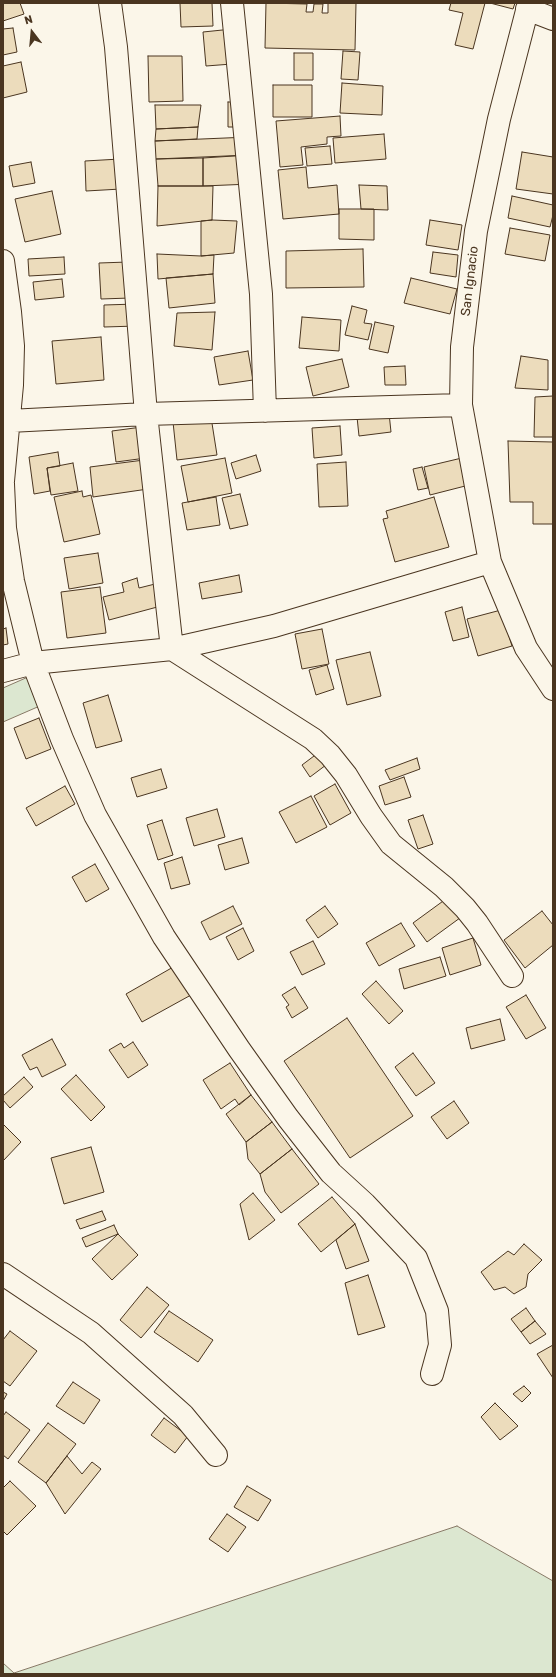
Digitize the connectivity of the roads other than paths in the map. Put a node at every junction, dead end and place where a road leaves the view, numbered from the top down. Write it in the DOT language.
graph roads {
  1 [pos="110,3"];
  2 [pos="232,3"];
  3 [pos="528,6"];
  4 [pos="553,19"];
  5 [pos="3,261"];
  6 [pos="461,404"];
  7 [pos="265,411"];
  8 [pos="146,414"];
  9 [pos="9,421"];
  10 [pos="3,483"];
  11 [pos="490,562"];
  12 [pos="172,649"];
  13 [pos="33,663"];
  14 [pos="3,670"];
  15 [pos="553,689"];
  16 [pos="512,976"];
  17 [pos="3,1274"];
  18 [pos="432,1374"];
  19 [pos="216,1455"];
  1 -- 8 [label="street"];
  2 -- 7 [label="street"];
  3 -- 4 [label="street"];
  3 -- 6 [label="street, San Ignacio"];
  5 -- 9 [label="street"];
  6 -- 7 [label="street"];
  6 -- 11 [label="street, San Ignacio"];
  7 -- 8 [label="street"];
  8 -- 9 [label="street"];
  8 -- 12 [label="street"];
  9 -- 10 [label="street"];
  10 -- 13 [label="street"];
  11 -- 12 [label="street"];
  11 -- 15 [label="street, San Ignacio"];
  12 -- 13 [label="street"];
  12 -- 16 [label="street"];
  13 -- 14 [label="street"];
  13 -- 18 [label="street"];
  17 -- 19 [label="street"];
}
